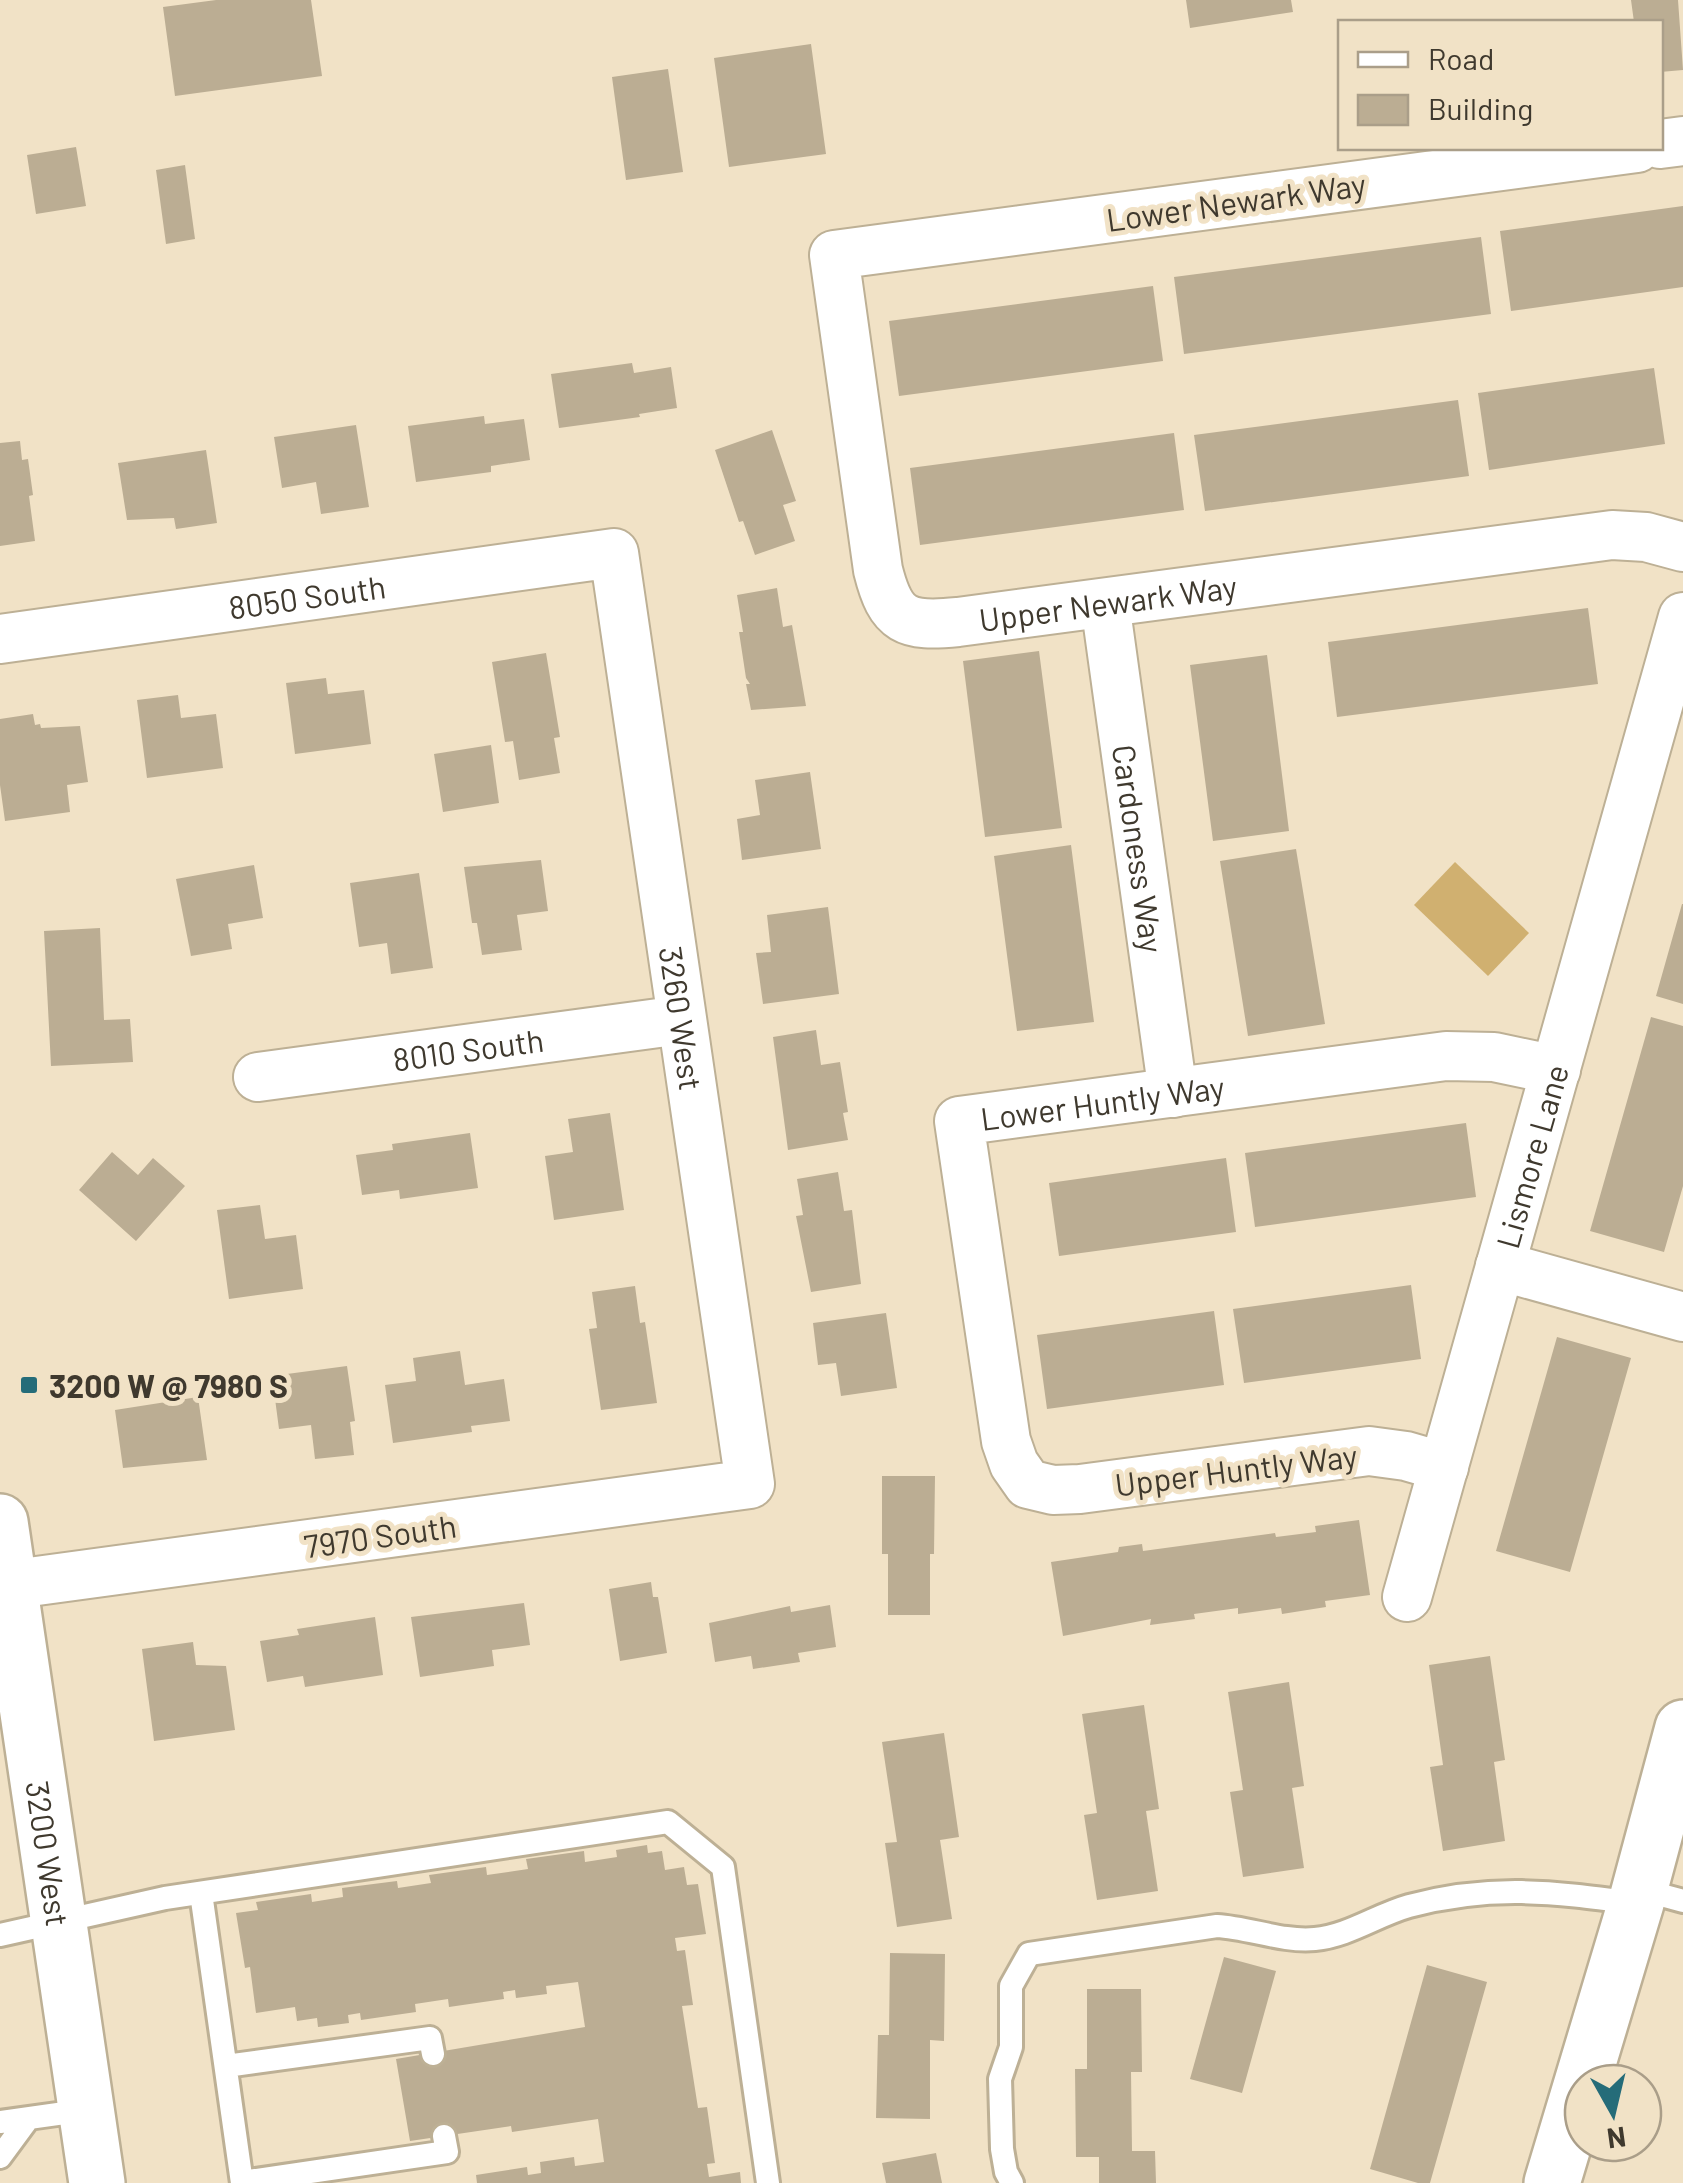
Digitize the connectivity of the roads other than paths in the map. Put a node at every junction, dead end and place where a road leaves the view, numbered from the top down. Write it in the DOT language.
graph roads {
  1 [pos="1622,150"];
  2 [pos="834,255"];
  3 [pos="1683,547"];
  4 [pos="614,553"];
  5 [pos="1105,602"];
  6 [pos="1683,617"];
  7 [pos="0,639"];
  8 [pos="1669,721"];
  9 [pos="681,1020"];
  10 [pos="1556,1070"];
  11 [pos="258,1078"];
  12 [pos="1173,1093"];
  13 [pos="1500,1266"];
  14 [pos="1683,1317"];
  15 [pos="1444,1467"];
  16 [pos="750,1484"];
  17 [pos="1028,1484"];
  18 [pos="0,1522"];
  19 [pos="5,1586"];
  20 [pos="1407,1598"];
  21 [pos="1683,1728"];
  22 [pos="201,1893"];
  23 [pos="1653,1898"];
  24 [pos="58,1922"];
  25 [pos="0,1934"];
  26 [pos="433,2054"];
  27 [pos="226,2066"];
  28 [pos="86,2110"];
  29 [pos="28,2118"];
  30 [pos="0,2122"];
  31 [pos="444,2136"];
  32 [pos="0,2156"];
  33 [pos="97,2183"];
  34 [pos="242,2183"];
  35 [pos="768,2183"];
  36 [pos="1012,2183"];
  37 [pos="1552,2183"];
  1 -- 2 [label="street, Lower Newark Way"];
  2 -- 5 [label="street, Upper Newark Way"];
  3 -- 5 [label="street, Upper Newark Way"];
  4 -- 7 [label="street, 8050 South"];
  4 -- 9 [label="street, 3260 West"];
  5 -- 12 [label="street, Cardoness Way"];
  6 -- 8 [label="street, Lismore Lane"];
  8 -- 10 [label="street, Lismore Lane"];
  9 -- 11 [label="street, 8010 South"];
  9 -- 16 [label="street, 3260 West"];
  10 -- 12 [label="street, Lower Huntly Way"];
  10 -- 13 [label="street, Lismore Lane"];
  12 -- 17 [label="street, Lower Huntly Way"];
  13 -- 14 [label="street"];
  13 -- 15 [label="street, Lismore Lane"];
  15 -- 17 [label="street, Upper Huntly Way"];
  15 -- 20 [label="street, Lismore Lane"];
  16 -- 19 [label="street, 7970 South"];
  18 -- 19 [label="street, 3200 West"];
  19 -- 24 [label="street, 3200 West"];
  21 -- 23 [label="street"];
  22 -- 24 [label="lane"];
  22 -- 27 [label="lane"];
  22 -- 35 [label="lane"];
  23 -- 36 [label="lane"];
  23 -- 37 [label="street"];
  24 -- 25 [label="lane"];
  24 -- 28 [label="street, 3200 West"];
  26 -- 27 [label="lane"];
  27 -- 34 [label="lane"];
  28 -- 29 [label="lane"];
  28 -- 33 [label="street, 3200 West"];
  29 -- 30 [label="lane"];
  29 -- 32 [label="lane"];
  31 -- 34 [label="lane"];
}
